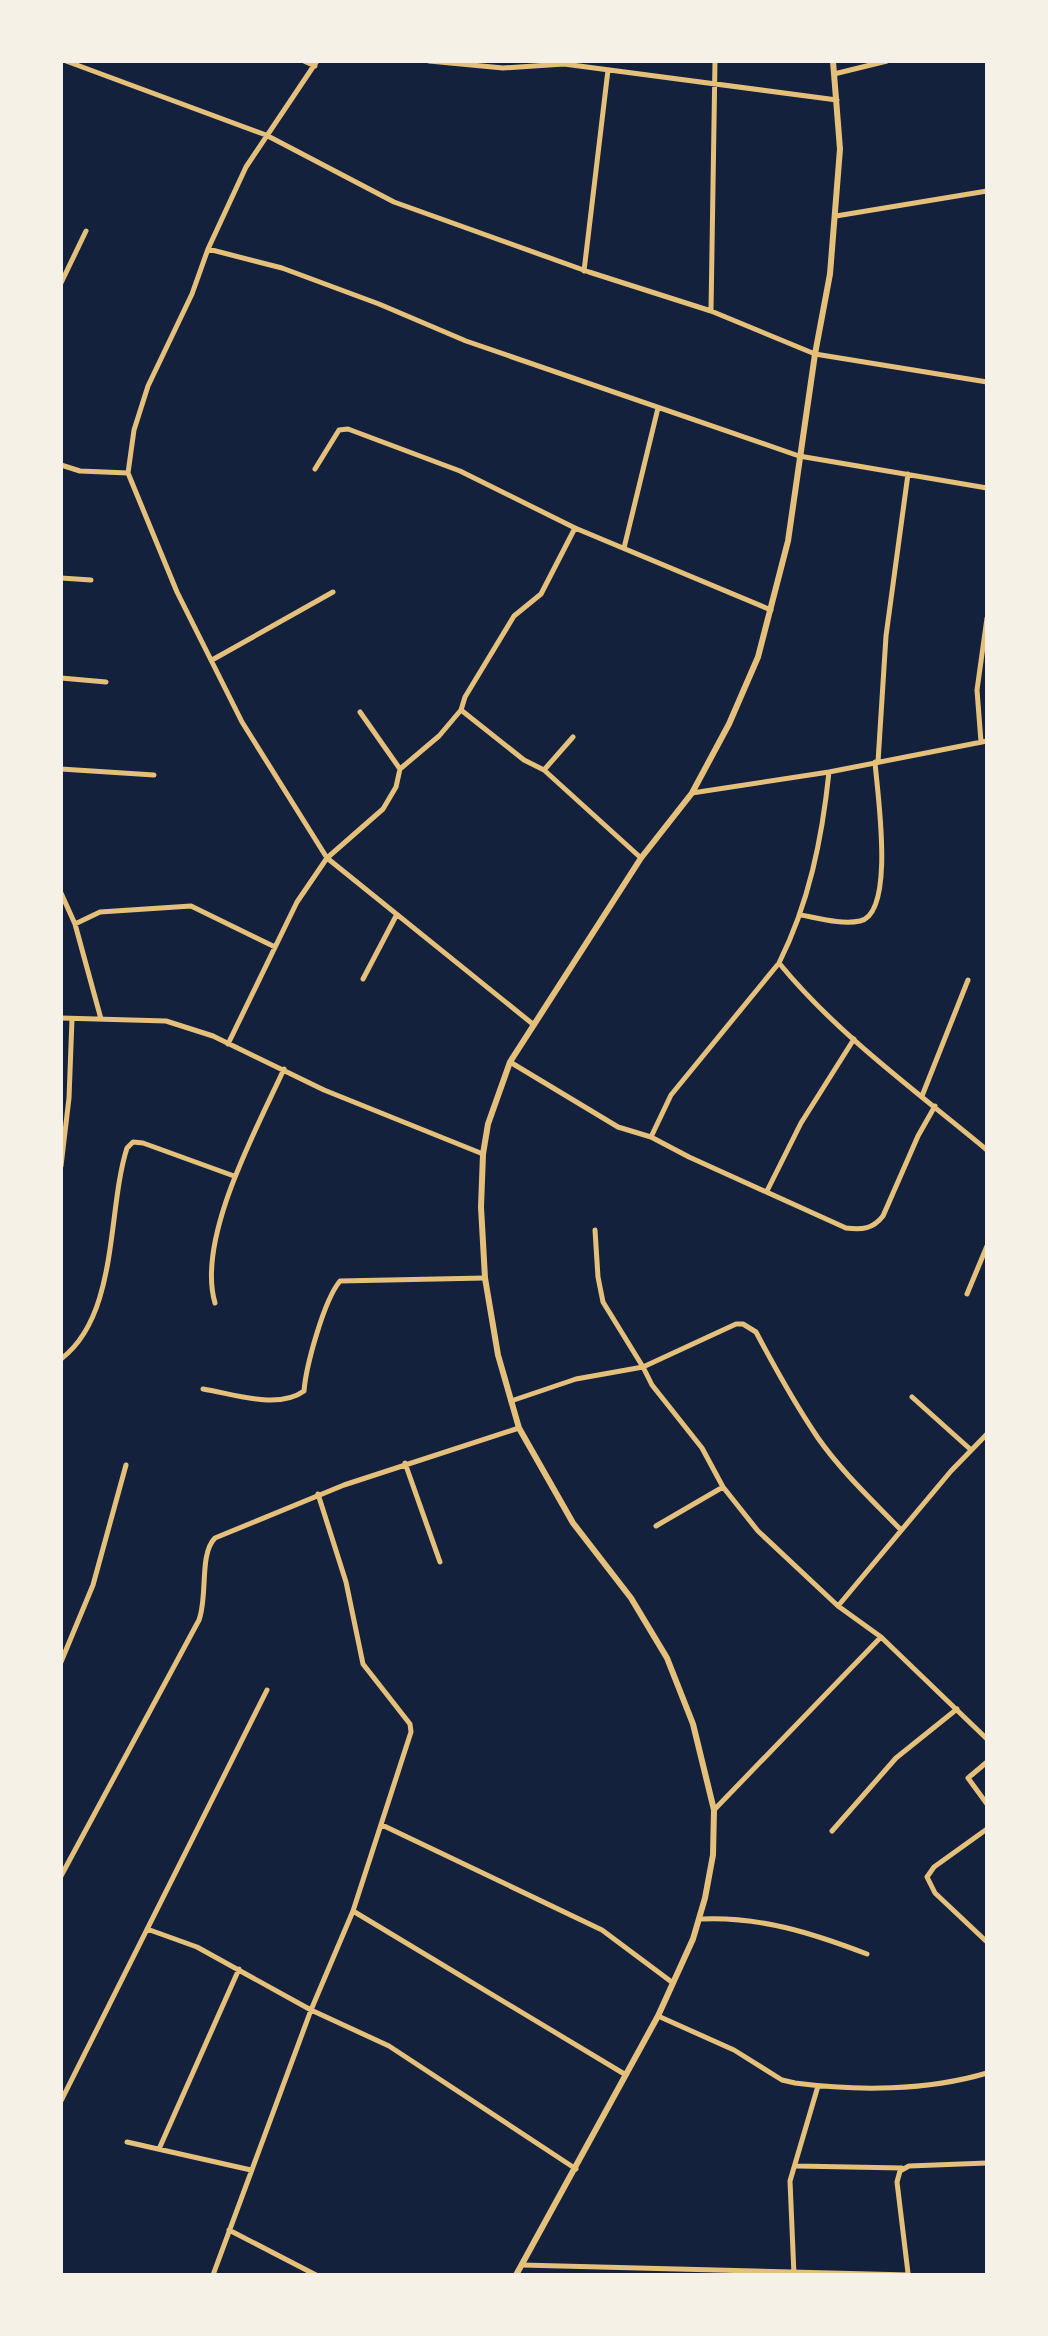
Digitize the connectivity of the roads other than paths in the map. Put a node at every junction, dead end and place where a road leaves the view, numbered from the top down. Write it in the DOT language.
graph roads {
  1 [pos="66,61"];
  2 [pos="304,61"];
  3 [pos="429,61"];
  4 [pos="715,61"];
  5 [pos="833,61"];
  6 [pos="887,61"];
  7 [pos="316,64"];
  8 [pos="608,70"];
  9 [pos="834,74"];
  10 [pos="715,83"];
  11 [pos="837,100"];
  12 [pos="266,135"];
  13 [pos="987,191"];
  14 [pos="836,216"];
  15 [pos="86,231"];
  16 [pos="208,249"];
  17 [pos="584,271"];
  18 [pos="61,283"];
  19 [pos="711,311"];
  20 [pos="815,354"];
  21 [pos="987,382"];
  22 [pos="658,408"];
  23 [pos="799,456"];
  24 [pos="61,465"];
  25 [pos="315,468"];
  26 [pos="128,473"];
  27 [pos="908,474"];
  28 [pos="987,488"];
  29 [pos="575,528"];
  30 [pos="624,548"];
  31 [pos="61,578"];
  32 [pos="92,580"];
  33 [pos="333,592"];
  34 [pos="771,610"];
  35 [pos="987,618"];
  36 [pos="212,660"];
  37 [pos="61,678"];
  38 [pos="106,682"];
  39 [pos="461,710"];
  40 [pos="360,712"];
  41 [pos="573,737"];
  42 [pos="984,742"];
  43 [pos="876,762"];
  44 [pos="61,769"];
  45 [pos="400,769"];
  46 [pos="544,771"];
  47 [pos="829,772"];
  48 [pos="154,775"];
  49 [pos="692,793"];
  50 [pos="327,858"];
  51 [pos="641,858"];
  52 [pos="61,893"];
  53 [pos="801,915"];
  54 [pos="396,916"];
  55 [pos="75,924"];
  56 [pos="275,947"];
  57 [pos="779,963"];
  58 [pos="363,979"];
  59 [pos="968,979"];
  60 [pos="61,1018"];
  61 [pos="72,1019"];
  62 [pos="101,1019"];
  63 [pos="534,1025"];
  64 [pos="855,1039"];
  65 [pos="228,1044"];
  66 [pos="510,1062"];
  67 [pos="284,1069"];
  68 [pos="922,1096"];
  69 [pos="935,1107"];
  70 [pos="651,1137"];
  71 [pos="987,1150"];
  72 [pos="483,1154"];
  73 [pos="61,1166"];
  74 [pos="234,1176"];
  75 [pos="767,1191"];
  76 [pos="595,1230"];
  77 [pos="987,1246"];
  78 [pos="485,1278"];
  79 [pos="968,1294"];
  80 [pos="215,1303"];
  81 [pos="61,1359"];
  82 [pos="643,1367"];
  83 [pos="203,1389"];
  84 [pos="912,1398"];
  85 [pos="511,1401"];
  86 [pos="519,1428"];
  87 [pos="987,1434"];
  88 [pos="970,1449"];
  89 [pos="405,1463"];
  90 [pos="126,1465"];
  91 [pos="723,1488"];
  92 [pos="318,1494"];
  93 [pos="656,1526"];
  94 [pos="901,1530"];
  95 [pos="440,1562"];
  96 [pos="838,1606"];
  97 [pos="881,1637"];
  98 [pos="61,1662"];
  99 [pos="267,1690"];
  100 [pos="957,1709"];
  101 [pos="987,1739"];
  102 [pos="987,1762"];
  103 [pos="987,1804"];
  104 [pos="715,1810"];
  105 [pos="382,1825"];
  106 [pos="987,1829"];
  107 [pos="832,1831"];
  108 [pos="61,1876"];
  109 [pos="353,1911"];
  110 [pos="700,1919"];
  111 [pos="146,1929"];
  112 [pos="987,1942"];
  113 [pos="867,1954"];
  114 [pos="239,1969"];
  115 [pos="673,1983"];
  116 [pos="311,2010"];
  117 [pos="658,2016"];
  118 [pos="987,2073"];
  119 [pos="626,2075"];
  120 [pos="818,2086"];
  121 [pos="61,2101"];
  122 [pos="127,2142"];
  123 [pos="159,2149"];
  124 [pos="987,2163"];
  125 [pos="797,2166"];
  126 [pos="903,2168"];
  127 [pos="576,2169"];
  128 [pos="251,2170"];
  129 [pos="229,2230"];
  130 [pos="522,2265"];
  131 [pos="794,2274"];
  132 [pos="909,2274"];
  133 [pos="212,2275"];
  134 [pos="316,2275"];
  135 [pos="516,2275"];
  1 -- 12 [label="street"];
  2 -- 7 [label="street"];
  3 -- 8 [label="street"];
  4 -- 10 [label="street"];
  5 -- 9 [label="street"];
  6 -- 9 [label="street"];
  7 -- 12 [label="street"];
  8 -- 10 [label="street"];
  8 -- 17 [label="street"];
  9 -- 11 [label="street"];
  10 -- 11 [label="street"];
  10 -- 19 [label="street"];
  11 -- 14 [label="street"];
  12 -- 16 [label="street"];
  12 -- 17 [label="street"];
  13 -- 14 [label="street"];
  14 -- 20 [label="street"];
  15 -- 18 [label="street"];
  16 -- 22 [label="street"];
  16 -- 26 [label="street"];
  17 -- 19 [label="street"];
  19 -- 20 [label="street"];
  20 -- 21 [label="street"];
  20 -- 23 [label="street"];
  22 -- 23 [label="street"];
  22 -- 30 [label="street"];
  23 -- 27 [label="street"];
  23 -- 34 [label="street"];
  24 -- 26 [label="street"];
  25 -- 29 [label="street"];
  26 -- 36 [label="street"];
  27 -- 28 [label="street"];
  27 -- 43 [label="street"];
  29 -- 30 [label="street"];
  29 -- 39 [label="street"];
  30 -- 34 [label="street"];
  31 -- 32 [label="street"];
  33 -- 36 [label="street"];
  34 -- 49 [label="street"];
  35 -- 42 [label="street"];
  36 -- 50 [label="street"];
  37 -- 38 [label="street"];
  39 -- 45 [label="street"];
  39 -- 46 [label="street"];
  40 -- 45 [label="street"];
  41 -- 46 [label="street"];
  42 -- 43 [label="street"];
  43 -- 47 [label="street"];
  43 -- 53 [label="street"];
  44 -- 48 [label="street"];
  45 -- 50 [label="street"];
  46 -- 51 [label="street"];
  47 -- 49 [label="street"];
  47 -- 53 [label="street"];
  49 -- 51 [label="street"];
  50 -- 54 [label="street"];
  50 -- 56 [label="street"];
  51 -- 63 [label="street"];
  52 -- 55 [label="street"];
  53 -- 57 [label="street"];
  54 -- 58 [label="street"];
  54 -- 63 [label="street"];
  55 -- 56 [label="street"];
  55 -- 62 [label="street"];
  56 -- 65 [label="street"];
  57 -- 64 [label="street"];
  57 -- 70 [label="street"];
  59 -- 68 [label="street"];
  60 -- 61 [label="street"];
  61 -- 62 [label="street"];
  61 -- 73 [label="street"];
  62 -- 65 [label="street"];
  63 -- 66 [label="street"];
  64 -- 68 [label="street"];
  64 -- 75 [label="street"];
  65 -- 67 [label="street"];
  66 -- 70 [label="street"];
  66 -- 72 [label="street"];
  67 -- 72 [label="street"];
  67 -- 74 [label="street"];
  68 -- 69 [label="street"];
  69 -- 71 [label="street"];
  69 -- 75 [label="street"];
  70 -- 75 [label="street"];
  72 -- 78 [label="street"];
  74 -- 80 [label="street"];
  74 -- 81 [label="street"];
  76 -- 82 [label="street"];
  77 -- 79 [label="street"];
  78 -- 83 [label="street"];
  78 -- 85 [label="street"];
  82 -- 85 [label="street"];
  82 -- 91 [label="street"];
  82 -- 94 [label="street"];
  84 -- 88 [label="street"];
  85 -- 86 [label="street"];
  86 -- 89 [label="street"];
  86 -- 104 [label="street"];
  87 -- 88 [label="street"];
  88 -- 94 [label="street"];
  89 -- 92 [label="street"];
  89 -- 95 [label="street"];
  90 -- 98 [label="street"];
  91 -- 93 [label="street"];
  91 -- 96 [label="street"];
  92 -- 105 [label="street"];
  92 -- 108 [label="street"];
  94 -- 96 [label="street"];
  96 -- 97 [label="street"];
  97 -- 100 [label="street"];
  97 -- 104 [label="street"];
  99 -- 111 [label="street"];
  100 -- 101 [label="street"];
  100 -- 107 [label="street"];
  102 -- 103 [label="street"];
  104 -- 110 [label="street"];
  105 -- 109 [label="street"];
  105 -- 115 [label="street"];
  106 -- 112 [label="street"];
  109 -- 116 [label="street"];
  109 -- 119 [label="street"];
  110 -- 113 [label="street"];
  110 -- 115 [label="street"];
  111 -- 114 [label="street"];
  111 -- 121 [label="street"];
  114 -- 116 [label="street"];
  114 -- 123 [label="street"];
  115 -- 117 [label="street"];
  116 -- 127 [label="street"];
  116 -- 128 [label="street"];
  117 -- 119 [label="street"];
  117 -- 120 [label="street"];
  118 -- 120 [label="street"];
  119 -- 127 [label="street"];
  120 -- 125 [label="street"];
  122 -- 123 [label="street"];
  123 -- 128 [label="street"];
  124 -- 126 [label="street"];
  125 -- 126 [label="street"];
  125 -- 131 [label="street"];
  126 -- 132 [label="street"];
  127 -- 130 [label="street"];
  128 -- 129 [label="street"];
  129 -- 133 [label="street"];
  129 -- 134 [label="street"];
  130 -- 131 [label="street"];
  130 -- 135 [label="street"];
  131 -- 132 [label="street"];
}
